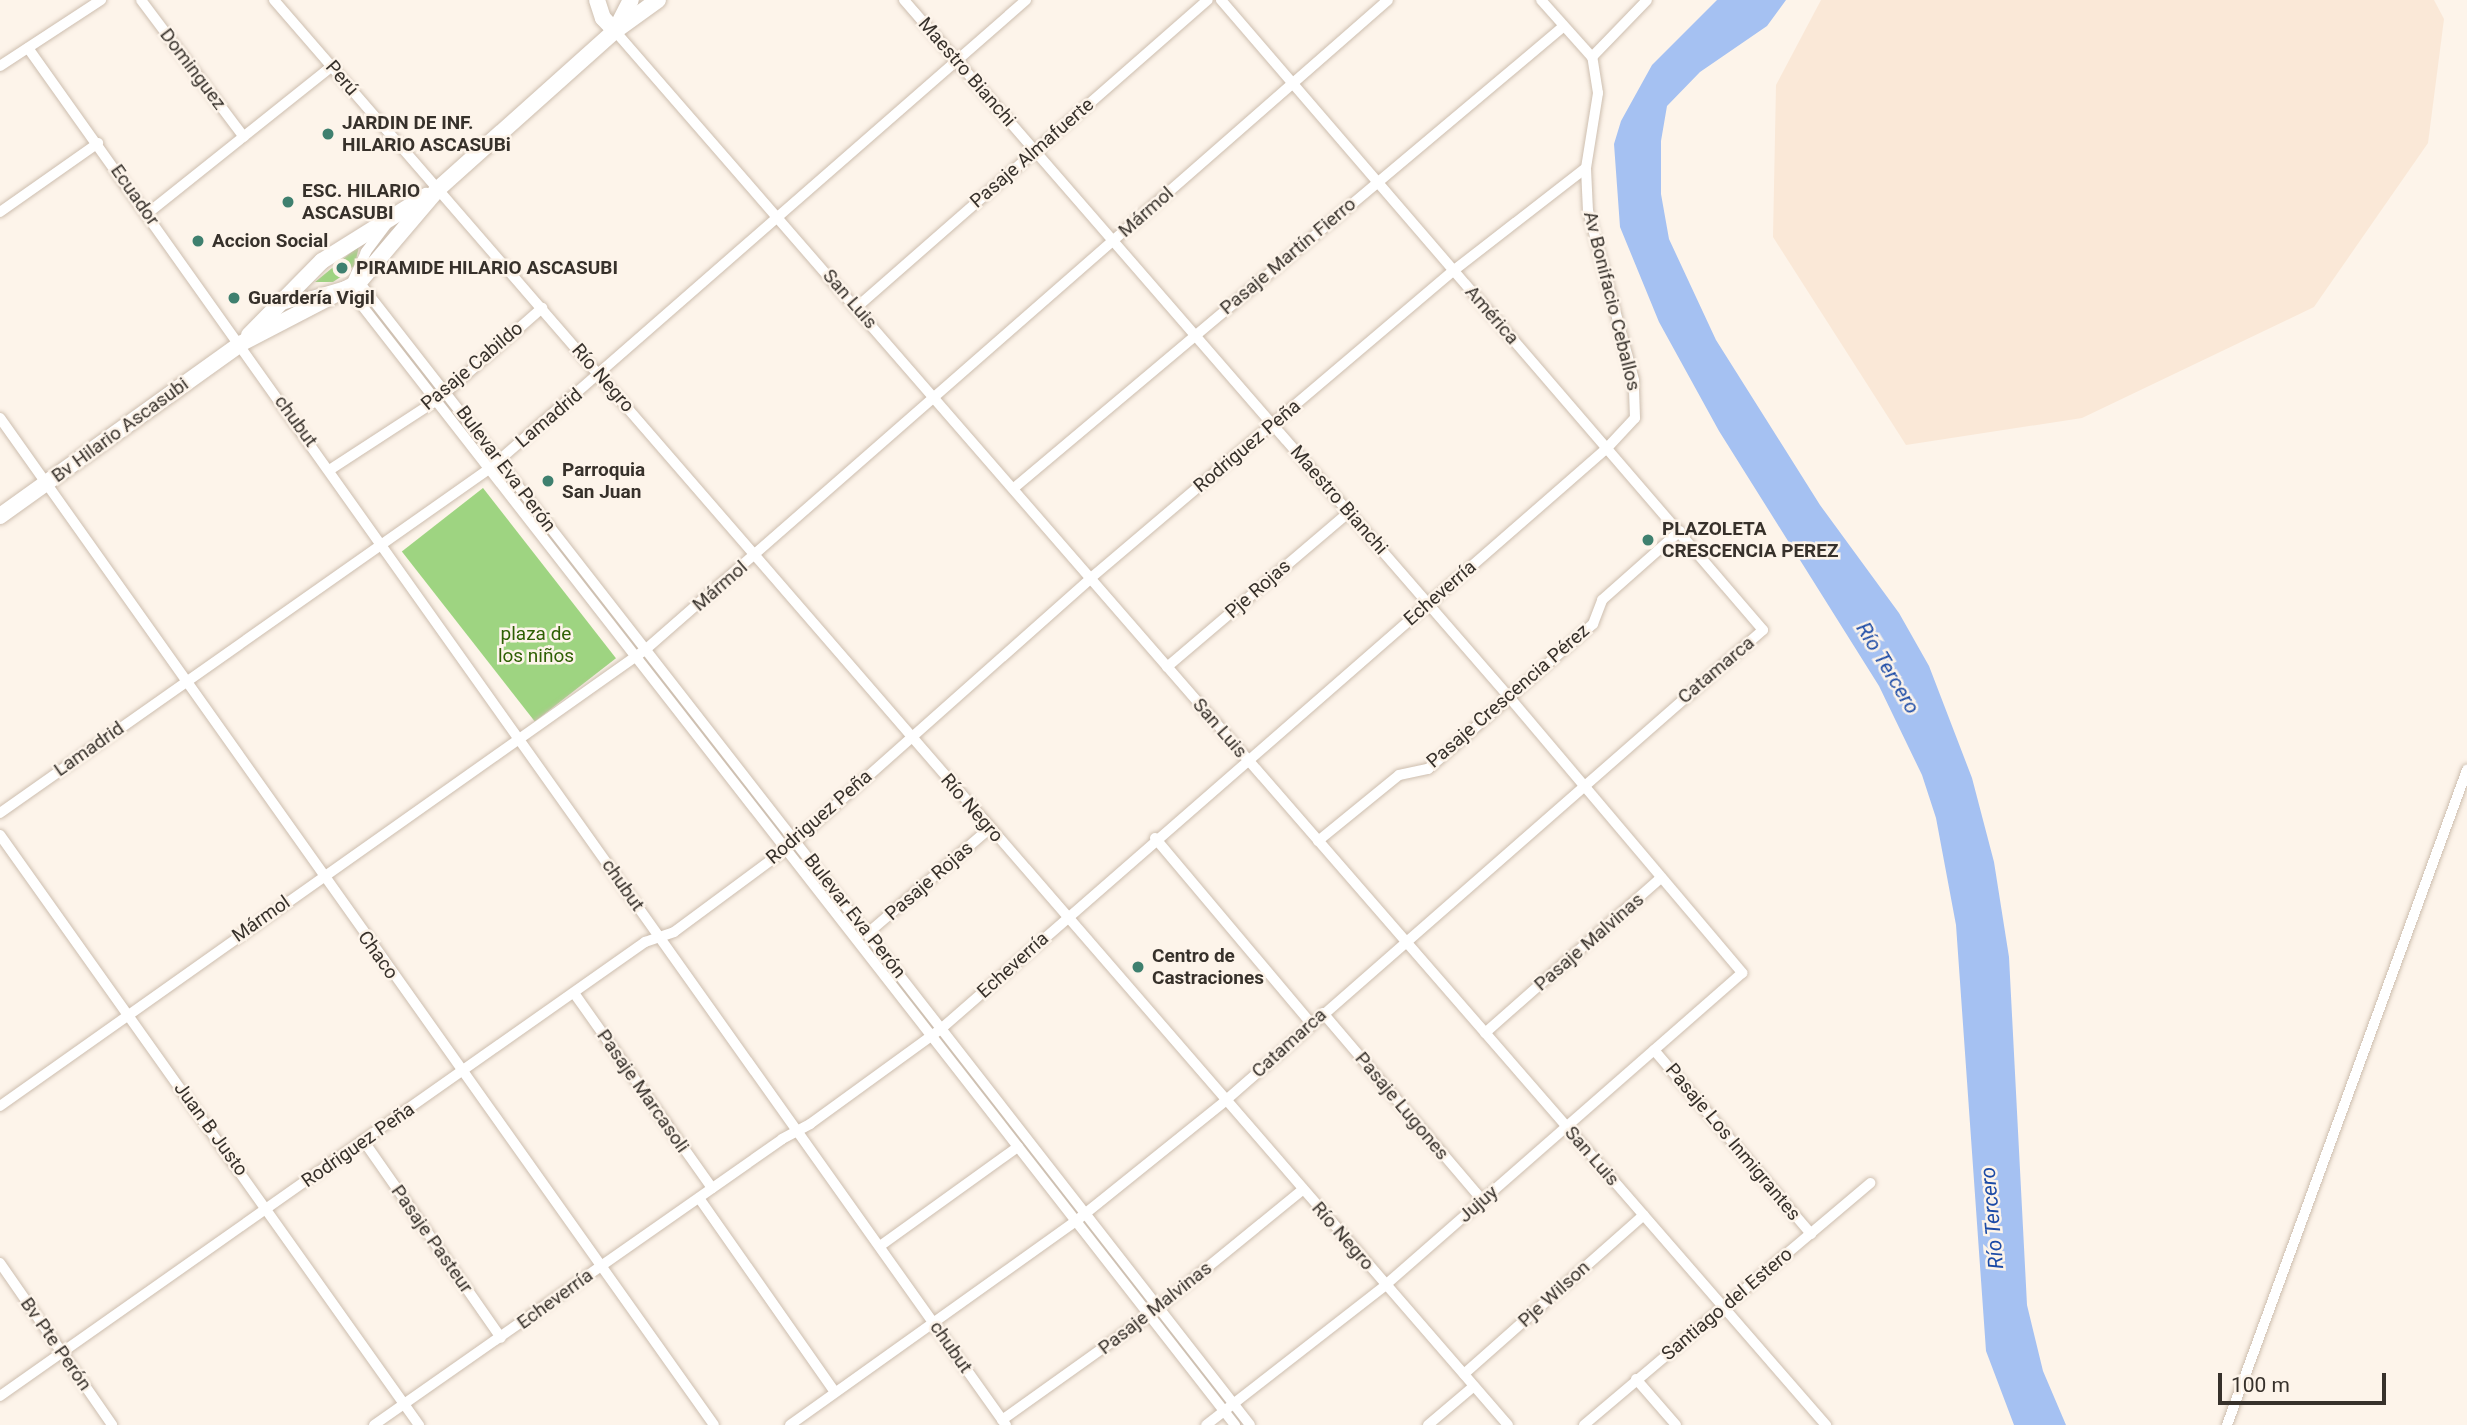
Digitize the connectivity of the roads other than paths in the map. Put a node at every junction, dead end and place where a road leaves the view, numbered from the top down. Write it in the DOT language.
graph roads {
  1 [pos="101,0"];
  2 [pos="141,0"];
  3 [pos="274,0"];
  4 [pos="597,0"];
  5 [pos="631,0"];
  6 [pos="648,0"];
  7 [pos="658,0"];
  8 [pos="904,0"];
  9 [pos="1026,0"];
  10 [pos="1208,0"];
  11 [pos="1221,0"];
  12 [pos="1388,0"];
  13 [pos="1541,0"];
  14 [pos="1647,0"];
  15 [pos="638,16"];
  16 [pos="1564,26"];
  17 [pos="615,31"];
  18 [pos="28,48"];
  19 [pos="1592,57"];
  20 [pos="958,60"];
  21 [pos="0,66"];
  22 [pos="332,66"];
  23 [pos="1292,83"];
  24 [pos="244,137"];
  25 [pos="98,143"];
  26 [pos="1036,150"];
  27 [pos="1586,168"];
  28 [pos="1376,181"];
  29 [pos="438,189"];
  30 [pos="0,212"];
  31 [pos="148,213"];
  32 [pos="779,216"];
  33 [pos="392,217"];
  34 [pos="1113,240"];
  35 [pos="1453,271"];
  36 [pos="353,284"];
  37 [pos="277,307"];
  38 [pos="857,307"];
  39 [pos="542,308"];
  40 [pos="1195,335"];
  41 [pos="240,344"];
  42 [pos="600,374"];
  43 [pos="446,390"];
  44 [pos="936,399"];
  45 [pos="437,400"];
  46 [pos="0,418"];
  47 [pos="1273,424"];
  48 [pos="1607,448"];
  49 [pos="498,460"];
  50 [pos="331,469"];
  51 [pos="489,469"];
  52 [pos="46,483"];
  53 [pos="1014,488"];
  54 [pos="1349,512"];
  55 [pos="0,516"];
  56 [pos="1680,531"];
  57 [pos="383,544"];
  58 [pos="754,556"];
  59 [pos="1092,577"];
  60 [pos="1428,604"];
  61 [pos="1763,630"];
  62 [pos="640,653"];
  63 [pos="1167,667"];
  64 [pos="187,681"];
  65 [pos="1510,698"];
  66 [pos="519,737"];
  67 [pos="910,737"];
  68 [pos="1247,759"];
  69 [pos="2467,770"];
  70 [pos="1582,785"];
  71 [pos="0,813"];
  72 [pos="989,828"];
  73 [pos="0,835"];
  74 [pos="1156,838"];
  75 [pos="796,840"];
  76 [pos="1318,841"];
  77 [pos="786,849"];
  78 [pos="322,876"];
  79 [pos="1661,878"];
  80 [pos="1066,918"];
  81 [pos="868,933"];
  82 [pos="660,938"];
  83 [pos="1405,940"];
  84 [pos="1742,973"];
  85 [pos="574,993"];
  86 [pos="1323,1013"];
  87 [pos="127,1014"];
  88 [pos="1311,1023"];
  89 [pos="942,1028"];
  90 [pos="1485,1033"];
  91 [pos="932,1036"];
  92 [pos="1654,1050"];
  93 [pos="463,1072"];
  94 [pos="1225,1101"];
  95 [pos="0,1106"];
  96 [pos="1567,1127"];
  97 [pos="798,1132"];
  98 [pos="363,1140"];
  99 [pos="1018,1147"];
  100 [pos="1870,1183"];
  101 [pos="712,1188"];
  102 [pos="1302,1190"];
  103 [pos="699,1198"];
  104 [pos="1482,1200"];
  105 [pos="268,1208"];
  106 [pos="1085,1213"];
  107 [pos="1643,1215"];
  108 [pos="1076,1221"];
  109 [pos="1811,1234"];
  110 [pos="880,1246"];
  111 [pos="0,1263"];
  112 [pos="601,1266"];
  113 [pos="1386,1285"];
  114 [pos="1723,1307"];
  115 [pos="1154,1312"];
  116 [pos="933,1322"];
  117 [pos="501,1338"];
  118 [pos="62,1353"];
  119 [pos="1464,1374"];
  120 [pos="1636,1380"];
  121 [pos="1475,1386"];
  122 [pos="835,1392"];
  123 [pos="0,1396"];
  124 [pos="404,1404"];
  125 [pos="1229,1408"];
  126 [pos="1004,1422"];
  127 [pos="112,1425"];
  128 [pos="374,1425"];
  129 [pos="419,1425"];
  130 [pos="714,1425"];
  131 [pos="790,1425"];
  132 [pos="1206,1425"];
  133 [pos="1235,1425"];
  134 [pos="1250,1425"];
  135 [pos="1428,1425"];
  136 [pos="1508,1425"];
  137 [pos="1584,1425"];
  138 [pos="1676,1425"];
  139 [pos="1826,1425"];
  140 [pos="2227,1425"];
  1 -- 18 [label="street"];
  2 -- 24 [label="street, Dominguez"];
  3 -- 22 [label="street, Perú"];
  4 -- 17 [label="main road"];
  5 -- 17 [label="main road"];
  6 -- 15 [label="main road"];
  7 -- 15 [label="main road"];
  8 -- 20 [label="street, Maestro Bianchi"];
  9 -- 20 [label="street, Lamadrid"];
  10 -- 26 [label="street, Pasaje Almafuerte"];
  11 -- 23 [label="street, América"];
  12 -- 23 [label="street, Mármol"];
  13 -- 16 [label="street"];
  14 -- 19 [label="street"];
  15 -- 17 [label="main road"];
  16 -- 19 [label="street"];
  16 -- 28 [label="street, Pasaje Martín Fierro"];
  17 -- 29 [label="main road"];
  17 -- 32 [label="street, San Luis"];
  18 -- 21 [label="street"];
  18 -- 25 [label="street, Ecuador"];
  19 -- 27 [label="street, Av Bonifacio Ceballos"];
  20 -- 26 [label="street, Maestro Bianchi"];
  20 -- 32 [label="street, Lamadrid"];
  22 -- 24 [label="street"];
  22 -- 29 [label="street, Perú"];
  23 -- 28 [label="street, América"];
  23 -- 34 [label="street, Mármol"];
  24 -- 31 [label="street"];
  25 -- 30 [label="street"];
  25 -- 31 [label="street, Ecuador"];
  26 -- 34 [label="street, Maestro Bianchi"];
  26 -- 38 [label="street, Pasaje Almafuerte"];
  27 -- 35 [label="street, Rodriguez Peña"];
  27 -- 48 [label="street, Av Bonifacio Ceballos"];
  28 -- 35 [label="street, América"];
  28 -- 40 [label="street, Pasaje Martín Fierro"];
  29 -- 33 [label="main road"];
  29 -- 36 [label="main road"];
  29 -- 39 [label="street, Río Negro"];
  31 -- 41 [label="street, Ecuador"];
  32 -- 38 [label="street, San Luis"];
  32 -- 42 [label="street, Lamadrid"];
  33 -- 36 [label="street"];
  33 -- 37 [label="main road"];
  34 -- 40 [label="street, Maestro Bianchi"];
  34 -- 44 [label="street, Mármol"];
  35 -- 47 [label="street, Rodriguez Peña"];
  35 -- 48 [label="street, América"];
  36 -- 37 [label="street"];
  36 -- 41 [label="main road"];
  36 -- 43 [label="street, Bulevar Eva Perón"];
  36 -- 45 [label="street, Bulevar Eva Perón"];
  37 -- 41 [label="main road"];
  38 -- 44 [label="street, San Luis"];
  39 -- 42 [label="street, Río Negro"];
  39 -- 43 [label="street, Pasaje Cabildo"];
  40 -- 47 [label="street, Maestro Bianchi"];
  40 -- 53 [label="street, Pasaje Martín Fierro"];
  41 -- 50 [label="street, chubut"];
  41 -- 52 [label="main road, Bv Hilario Ascasubi"];
  42 -- 49 [label="street, Lamadrid"];
  42 -- 58 [label="street, Río Negro"];
  43 -- 45 [label="street, Pasaje Cabildo"];
  43 -- 49 [label="street, Bulevar Eva Perón"];
  44 -- 53 [label="street, San Luis"];
  44 -- 58 [label="street, Mármol"];
  45 -- 50 [label="street, Pasaje Cabildo"];
  45 -- 51 [label="street, Bulevar Eva Perón"];
  46 -- 52 [label="street, Chaco"];
  47 -- 54 [label="street, Maestro Bianchi"];
  47 -- 59 [label="street, Rodriguez Peña"];
  48 -- 56 [label="street, América"];
  48 -- 60 [label="street, Echeverría"];
  49 -- 51 [label="street, Lamadrid"];
  49 -- 62 [label="street, Bulevar Eva Perón"];
  50 -- 57 [label="street, chubut"];
  51 -- 57 [label="street, Lamadrid"];
  51 -- 62 [label="street, Bulevar Eva Perón"];
  52 -- 55 [label="main road, Bv Hilario Ascasubi"];
  52 -- 64 [label="street, Chaco"];
  53 -- 59 [label="street, San Luis"];
  54 -- 60 [label="street, Maestro Bianchi"];
  54 -- 63 [label="street, Pje Rojas"];
  56 -- 61 [label="street, América"];
  56 -- 65 [label="street, Pasaje Crescencia Pérez"];
  57 -- 64 [label="street, Lamadrid"];
  57 -- 66 [label="street, chubut"];
  58 -- 62 [label="street, Mármol"];
  58 -- 67 [label="street, Río Negro"];
  59 -- 63 [label="street, San Luis"];
  59 -- 67 [label="street, Rodriguez Peña"];
  60 -- 65 [label="street, Maestro Bianchi"];
  60 -- 68 [label="street, Echeverría"];
  61 -- 70 [label="street, Catamarca"];
  62 -- 66 [label="street, Mármol"];
  62 -- 75 [label="street, Bulevar Eva Perón"];
  62 -- 77 [label="street, Bulevar Eva Perón"];
  63 -- 68 [label="street, San Luis"];
  64 -- 71 [label="street, Lamadrid"];
  64 -- 78 [label="street, Chaco"];
  65 -- 70 [label="street, Maestro Bianchi"];
  65 -- 76 [label="street, Pasaje Crescencia Pérez"];
  66 -- 78 [label="street, Mármol"];
  66 -- 82 [label="street, chubut"];
  67 -- 72 [label="street, Río Negro"];
  67 -- 75 [label="street, Rodriguez Peña"];
  68 -- 74 [label="street, Echeverría"];
  68 -- 76 [label="street, San Luis"];
  69 -- 140 [label="street"];
  70 -- 79 [label="street, Maestro Bianchi"];
  70 -- 83 [label="street, Catamarca"];
  72 -- 80 [label="street, Río Negro"];
  72 -- 81 [label="street, Pasaje Rojas"];
  73 -- 87 [label="street, Juan B Justo"];
  74 -- 80 [label="street, Echeverría"];
  74 -- 88 [label="street"];
  75 -- 77 [label="street, Rodriguez Peña"];
  75 -- 81 [label="street, Bulevar Eva Perón"];
  76 -- 83 [label="street, San Luis"];
  77 -- 82 [label="street, Rodriguez Peña"];
  77 -- 91 [label="street, Bulevar Eva Perón"];
  78 -- 87 [label="street, Mármol"];
  78 -- 93 [label="street, Chaco"];
  79 -- 84 [label="street, Maestro Bianchi"];
  79 -- 90 [label="street, Pasaje Malvinas"];
  80 -- 89 [label="street, Echeverría"];
  80 -- 94 [label="street, Río Negro"];
  81 -- 89 [label="street, Bulevar Eva Perón"];
  82 -- 85 [label="street, Rodriguez Peña"];
  82 -- 97 [label="street, chubut"];
  83 -- 86 [label="street, Catamarca"];
  83 -- 90 [label="street, San Luis"];
  84 -- 92 [label="street, Jujuy"];
  85 -- 93 [label="street, Rodriguez Peña"];
  85 -- 101 [label="street, Pasaje Marcasoli"];
  86 -- 88 [label="street, Catamarca"];
  86 -- 104 [label="street, Pasaje Lugones"];
  87 -- 95 [label="street, Mármol"];
  87 -- 105 [label="street, Juan B Justo"];
  88 -- 94 [label="street, Catamarca"];
  89 -- 91 [label="street, Echeverría"];
  89 -- 106 [label="street, Bulevar Eva Perón"];
  90 -- 96 [label="street, San Luis"];
  91 -- 97 [label="street, Echeverría"];
  91 -- 99 [label="street, Bulevar Eva Perón"];
  92 -- 96 [label="street, Jujuy"];
  92 -- 109 [label="street, Pasaje Los Inmigrantes"];
  93 -- 98 [label="street, Rodriguez Peña"];
  93 -- 112 [label="street, Chaco"];
  94 -- 102 [label="street, Río Negro"];
  94 -- 106 [label="street, Catamarca"];
  96 -- 104 [label="street, Jujuy"];
  96 -- 107 [label="street, San Luis"];
  97 -- 101 [label="street, Echeverría"];
  97 -- 110 [label="street, chubut"];
  98 -- 105 [label="street, Rodriguez Peña"];
  98 -- 117 [label="street, Pasaje Pasteur"];
  99 -- 108 [label="street, Bulevar Eva Perón"];
  99 -- 110 [label="street"];
  100 -- 109 [label="street, Santiago del Estero"];
  101 -- 103 [label="street, Echeverría"];
  102 -- 113 [label="street, Río Negro"];
  102 -- 115 [label="street, Pasaje Malvinas"];
  103 -- 112 [label="street, Echeverría"];
  103 -- 122 [label="street"];
  104 -- 113 [label="street, Jujuy"];
  105 -- 118 [label="street, Rodriguez Peña"];
  105 -- 124 [label="street, Juan B Justo"];
  106 -- 108 [label="street, Catamarca"];
  106 -- 115 [label="street, Bulevar Eva Perón"];
  107 -- 114 [label="street, San Luis"];
  107 -- 119 [label="street, Pje Wilson"];
  108 -- 115 [label="street, Bulevar Eva Perón"];
  108 -- 116 [label="street, Catamarca"];
  109 -- 114 [label="street, Santiago del Estero"];
  110 -- 116 [label="street, chubut"];
  111 -- 118 [label="street, Bv Pte Perón"];
  112 -- 117 [label="street, Echeverría"];
  112 -- 130 [label="street, Chaco"];
  113 -- 119 [label="street, Río Negro"];
  113 -- 125 [label="street, Jujuy"];
  114 -- 120 [label="street, Santiago del Estero"];
  114 -- 139 [label="street, San Luis"];
  115 -- 125 [label="street, Bulevar Eva Perón"];
  115 -- 126 [label="street, Pasaje Malvinas"];
  116 -- 122 [label="street, Catamarca"];
  116 -- 126 [label="street, chubut"];
  117 -- 124 [label="street, Echeverría"];
  118 -- 123 [label="street, Rodriguez Peña"];
  118 -- 127 [label="street, Bv Pte Perón"];
  119 -- 121 [label="street, Río Negro"];
  120 -- 137 [label="street, Santiago del Estero"];
  120 -- 138 [label="street"];
  121 -- 135 [label="street"];
  121 -- 136 [label="street, Río Negro"];
  122 -- 131 [label="street, Catamarca"];
  124 -- 128 [label="street, Echeverría"];
  124 -- 129 [label="street, Juan B Justo"];
  125 -- 132 [label="street, Jujuy"];
  125 -- 133 [label="street, Bulevar Eva Perón"];
  125 -- 134 [label="street, Bulevar Eva Perón"];
}
